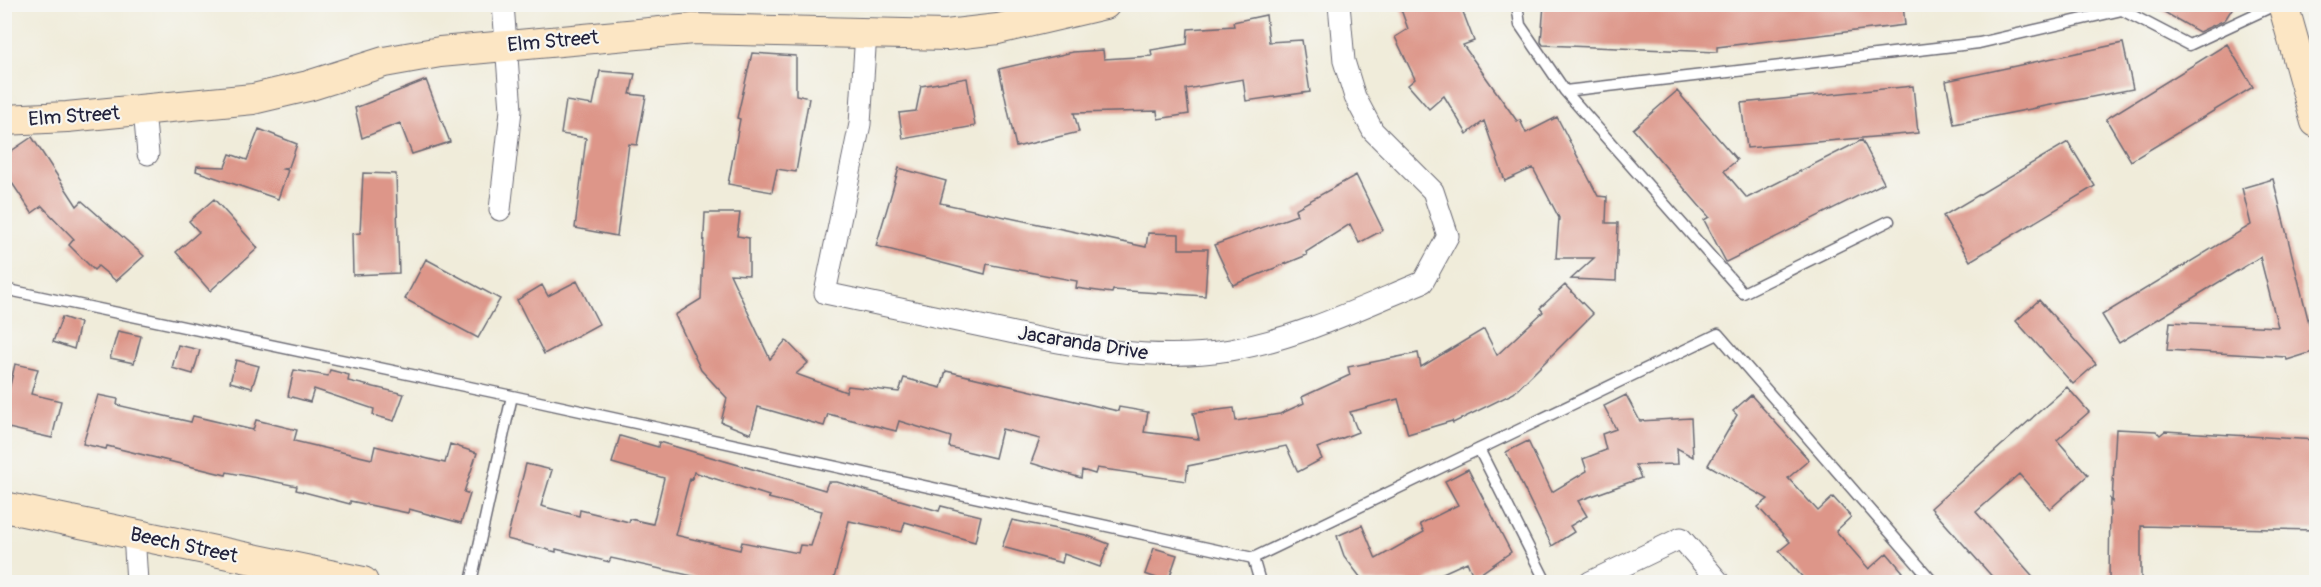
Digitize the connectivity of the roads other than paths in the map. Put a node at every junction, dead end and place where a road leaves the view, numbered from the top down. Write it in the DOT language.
graph roads {
  1 [pos="502,4"];
  2 [pos="1105,4"];
  3 [pos="1338,4"];
  4 [pos="1517,4"];
  5 [pos="2277,4"];
  6 [pos="2283,4"];
  7 [pos="866,33"];
  8 [pos="2316,39"];
  9 [pos="506,45"];
  10 [pos="2304,76"];
  11 [pos="1565,90"];
  12 [pos="144,110"];
  13 [pos="4,120"];
  14 [pos="2316,122"];
  15 [pos="148,154"];
  16 [pos="500,210"];
  17 [pos="1888,221"];
  18 [pos="4,289"];
  19 [pos="512,396"];
  20 [pos="1479,449"];
  21 [pos="4,507"];
  22 [pos="134,534"];
  23 [pos="1253,558"];
  24 [pos="137,582"];
  25 [pos="363,582"];
  26 [pos="471,582"];
  27 [pos="1260,582"];
  28 [pos="1546,582"];
  29 [pos="1590,582"];
  30 [pos="1719,582"];
  31 [pos="1931,582"];
  1 -- 9 [label="street"];
  2 -- 7 [label="street, Elm Street"];
  3 -- 7 [label="street, Jacaranda Drive"];
  4 -- 11 [label="lane"];
  5 -- 11 [label="lane"];
  6 -- 10 [label="street"];
  7 -- 9 [label="street, Elm Street"];
  8 -- 10 [label="street"];
  9 -- 12 [label="street, Elm Street"];
  9 -- 16 [label="street"];
  10 -- 14 [label="street"];
  11 -- 17 [label="lane"];
  12 -- 13 [label="street, Elm Street"];
  12 -- 15 [label="street"];
  18 -- 19 [label="lane"];
  19 -- 23 [label="lane"];
  19 -- 26 [label="lane"];
  20 -- 23 [label="lane"];
  20 -- 28 [label="lane"];
  20 -- 31 [label="lane"];
  21 -- 22 [label="street, Beech Street"];
  22 -- 24 [label="street"];
  22 -- 25 [label="street, Beech Street"];
  23 -- 27 [label="lane"];
  29 -- 30 [label="street"];
}
